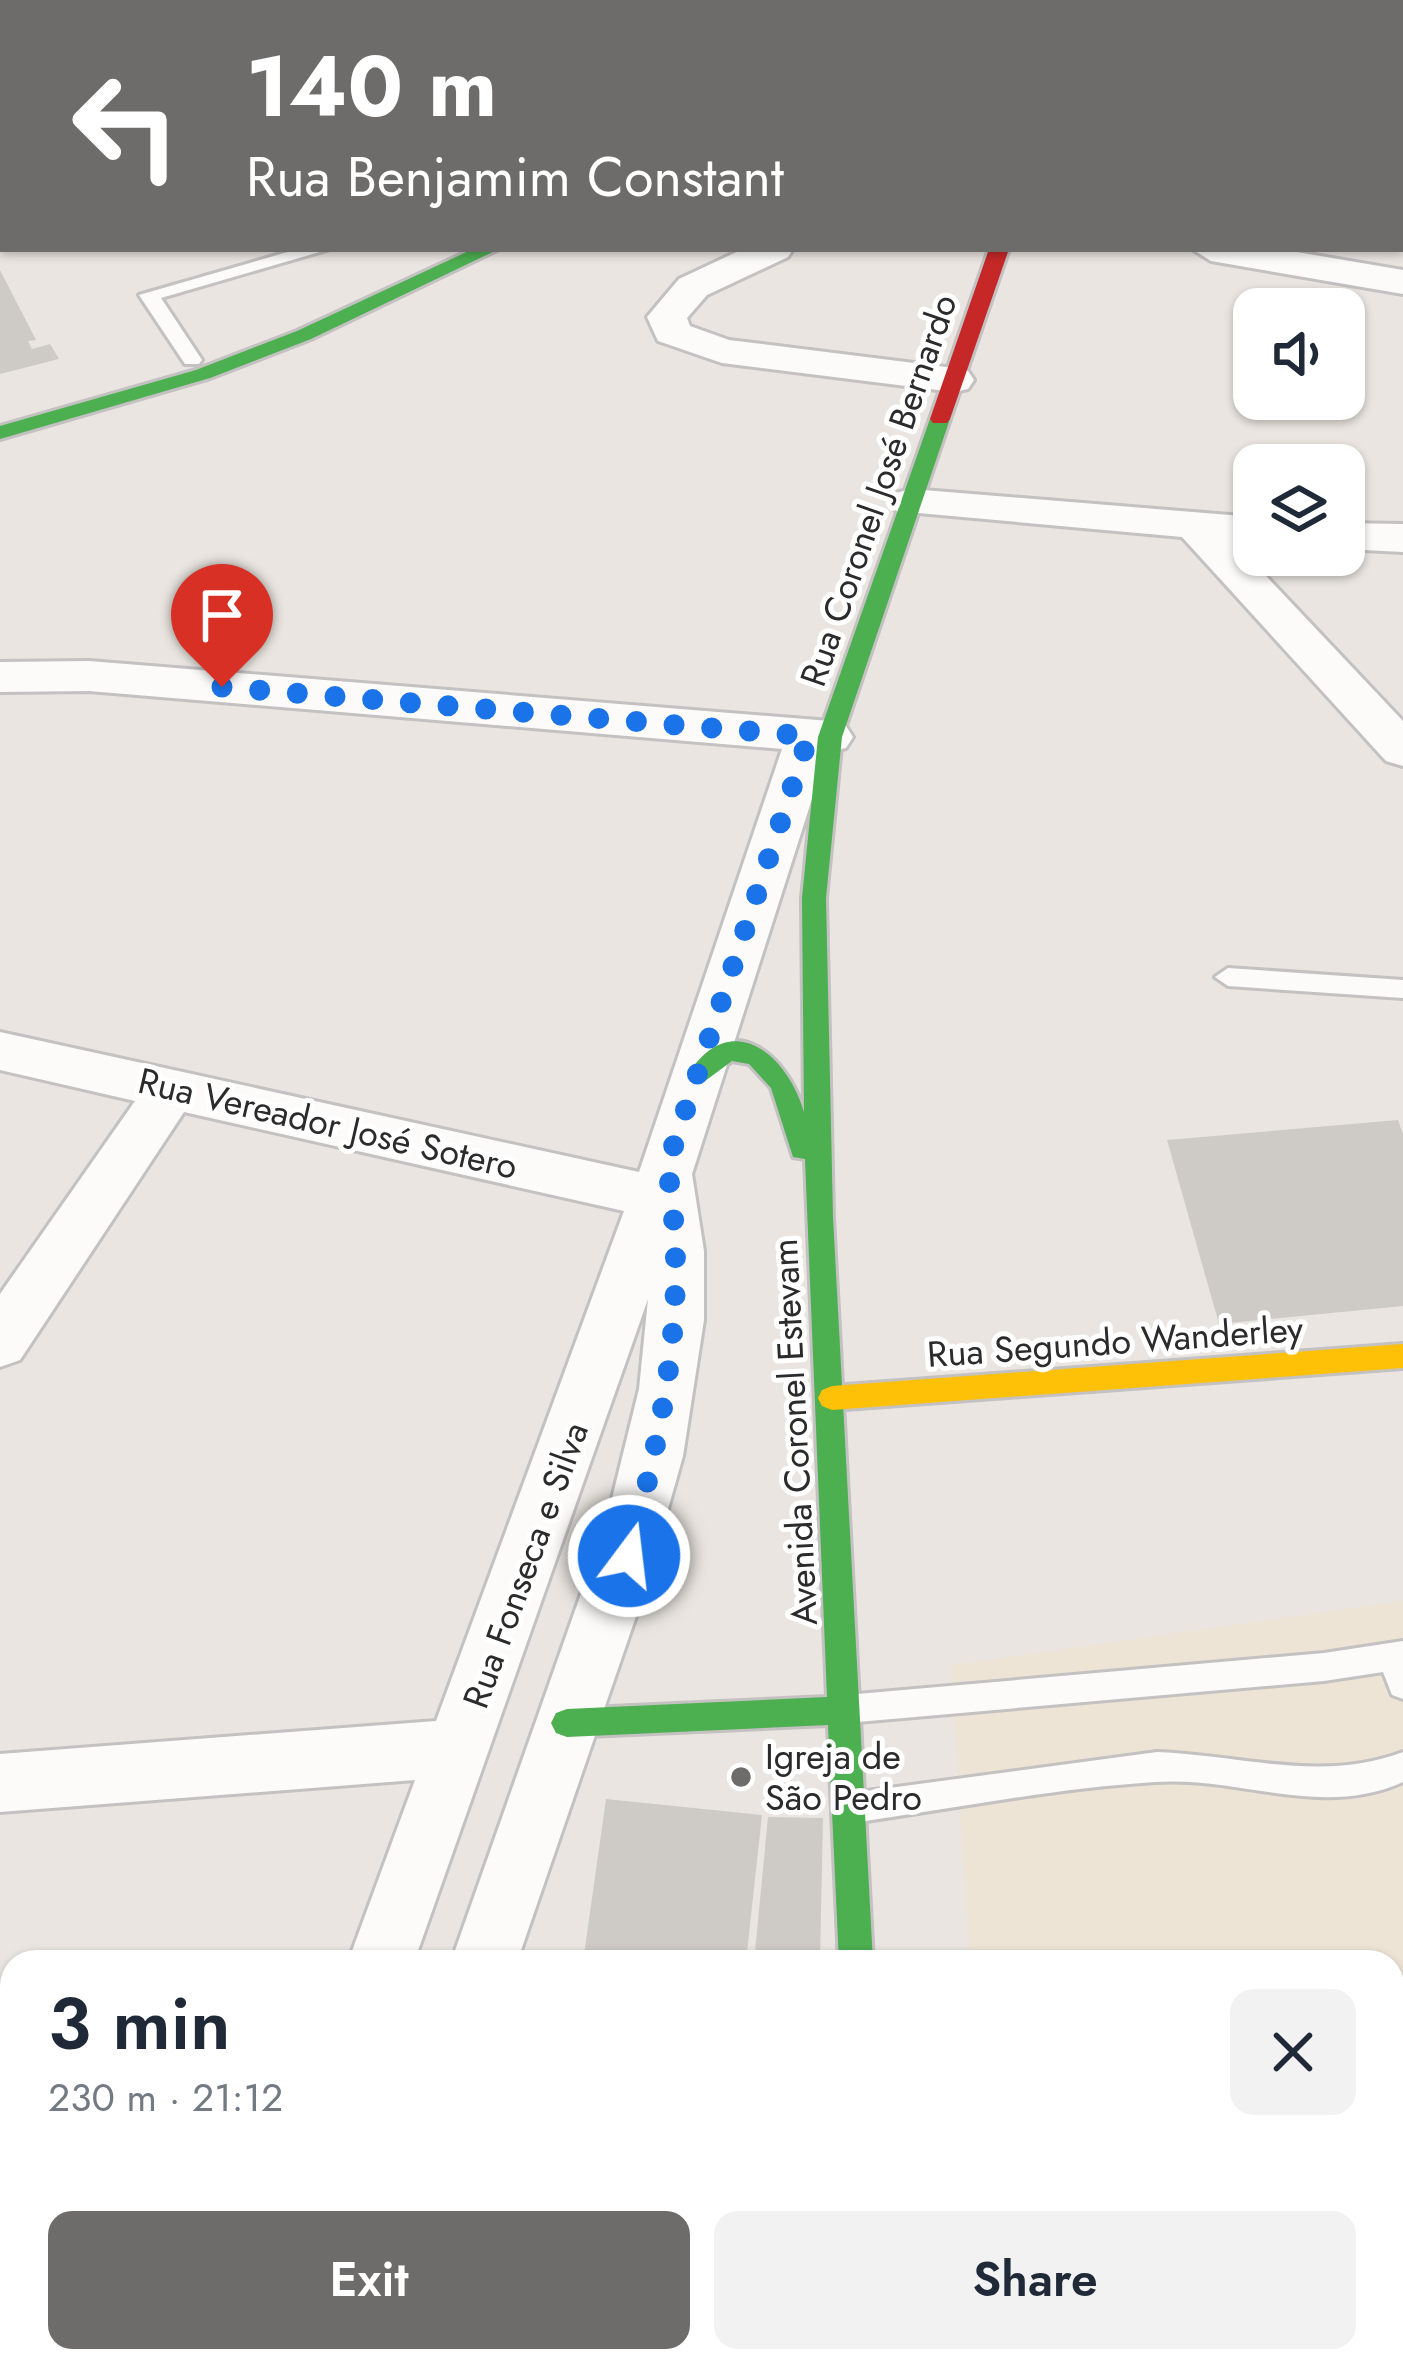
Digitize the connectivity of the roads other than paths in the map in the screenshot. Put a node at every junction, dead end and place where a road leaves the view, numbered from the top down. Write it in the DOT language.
graph roads {
  1 [pos="309,252"];
  2 [pos="483,252"];
  3 [pos="768,252"];
  4 [pos="979,252"];
  5 [pos="998,252"];
  6 [pos="1228,252"];
  7 [pos="1403,282"];
  8 [pos="192,360"];
  9 [pos="947,379"];
  10 [pos="0,433"];
  11 [pos="911,502"];
  12 [pos="1195,526"];
  13 [pos="1233,529"];
  14 [pos="1365,537"];
  15 [pos="1403,538"];
  16 [pos="0,677"];
  17 [pos="819,737"];
  18 [pos="1403,750"];
  19 [pos="814,898"];
  20 [pos="1228,977"];
  21 [pos="1403,988"];
  22 [pos="0,1051"];
  23 [pos="701,1074"];
  24 [pos="172,1088"];
  25 [pos="662,1182"];
  26 [pos="819,1217"];
  27 [pos="0,1344"];
  28 [pos="1403,1356"];
  29 [pos="832,1398"];
  30 [pos="1400,1665"];
  31 [pos="844,1710"];
  32 [pos="566,1723"];
  33 [pos="459,1748"];
  34 [pos="1403,1766"];
  35 [pos="0,1783"];
  36 [pos="848,1809"];
  37 [pos="385,1950"];
  38 [pos="488,1950"];
  39 [pos="855,1950"];
  1 -- 8 [label="lane"];
  2 -- 10 [label="main road"];
  3 -- 9 [label="street"];
  4 -- 9 [label="lane, Rua Coronel José Bernardo"];
  5 -- 9 [label="main road, Rua Coronel José Bernardo"];
  6 -- 7 [label="street"];
  9 -- 11 [label="main road, Rua Coronel José Bernardo"];
  9 -- 17 [label="lane, Rua Coronel José Bernardo"];
  11 -- 12 [label="street"];
  11 -- 17 [label="main road, Rua Coronel José Bernardo"];
  12 -- 13 [label="street"];
  12 -- 18 [label="street"];
  14 -- 15 [label="street"];
  16 -- 17 [label="street"];
  17 -- 19 [label="main road, Rua Coronel José Bernardo"];
  17 -- 23 [label="street, Rua Fonseca e Silva"];
  19 -- 26 [label="main road, Avenida Coronel Estevam"];
  20 -- 21 [label="lane"];
  22 -- 24 [label="street, Rua Vereador José Sotero"];
  23 -- 25 [label="street, Rua Fonseca e Silva"];
  23 -- 26 [label="main road"];
  24 -- 25 [label="street, Rua Vereador José Sotero"];
  24 -- 27 [label="street"];
  25 -- 32 [label="street, Rua Fonseca e Silva"];
  25 -- 33 [label="street, Rua Fonseca e Silva"];
  26 -- 29 [label="main road, Avenida Coronel Estevam"];
  28 -- 29 [label="main road, Rua Segundo Wanderley"];
  29 -- 31 [label="main road, Avenida Coronel Estevam"];
  30 -- 31 [label="lane"];
  31 -- 32 [label="main road"];
  31 -- 36 [label="main road, Avenida Coronel Estevam"];
  32 -- 38 [label="street, Rua Fonseca e Silva"];
  33 -- 35 [label="street"];
  33 -- 37 [label="street, Rua Fonseca e Silva"];
  34 -- 36 [label="lane"];
  36 -- 39 [label="main road, Avenida Coronel Estevam"];
}
